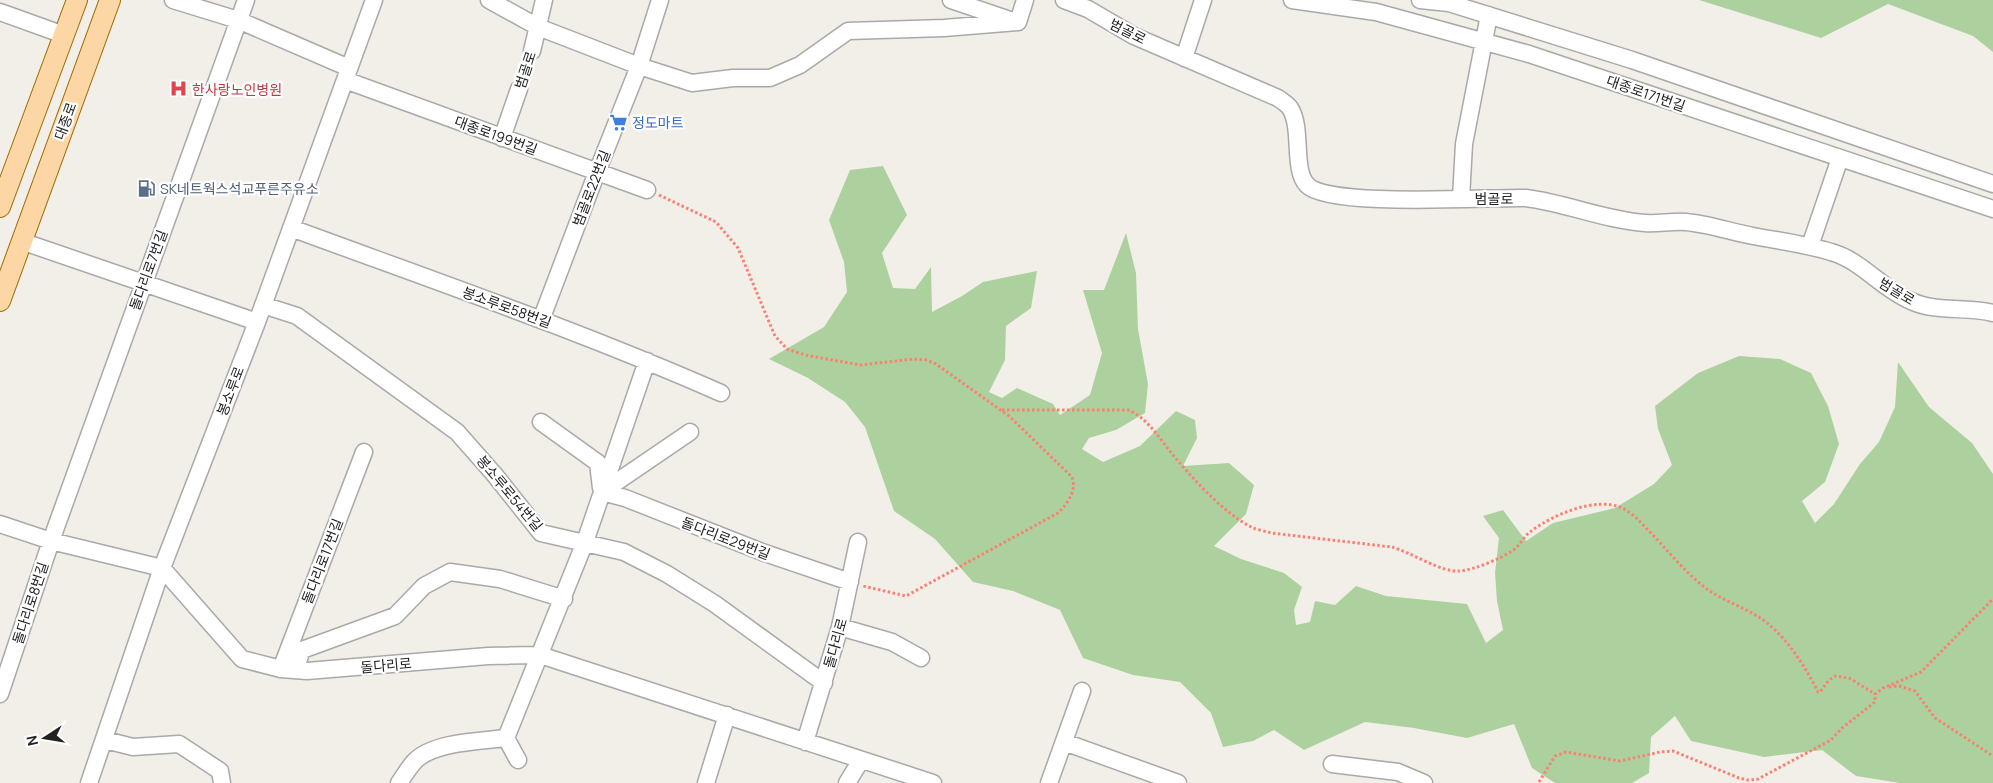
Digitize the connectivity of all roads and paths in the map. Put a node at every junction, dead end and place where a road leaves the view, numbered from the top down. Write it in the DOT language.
graph roads {
  1 [pos="76,0"];
  2 [pos="110,0"];
  3 [pos="173,0"];
  4 [pos="246,0"];
  5 [pos="374,0"];
  6 [pos="489,0"];
  7 [pos="544,0"];
  8 [pos="660,0"];
  9 [pos="951,0"];
  10 [pos="1025,0"];
  11 [pos="1064,0"];
  12 [pos="1203,0"];
  13 [pos="1292,0"];
  14 [pos="1420,0"];
  15 [pos="0,12"];
  16 [pos="1489,16"];
  17 [pos="238,20"];
  18 [pos="1018,22"];
  19 [pos="538,27"];
  20 [pos="64,35"];
  21 [pos="1484,41"];
  22 [pos="532,51"];
  23 [pos="1184,58"];
  24 [pos="639,66"];
  25 [pos="347,74"];
  26 [pos="519,89"];
  27 [pos="502,138"];
  28 [pos="1840,158"];
  29 [pos="597,172"];
  30 [pos="1993,184"];
  31 [pos="647,190"];
  32 [pos="1461,198"];
  33 [pos="0,207"];
  34 [pos="1993,209"];
  35 [pos="291,228"];
  36 [pos="21,241"];
  37 [pos="1810,246"];
  38 [pos="144,284"];
  39 [pos="0,301"];
  40 [pos="263,304"];
  41 [pos="1993,313"];
  42 [pos="541,320"];
  43 [pos="257,322"];
  44 [pos="647,361"];
  45 [pos="721,393"];
  46 [pos="1002,410"];
  47 [pos="541,422"];
  48 [pos="690,432"];
  49 [pos="364,452"];
  50 [pos="602,492"];
  51 [pos="0,524"];
  52 [pos="50,541"];
  53 [pos="586,542"];
  54 [pos="858,542"];
  55 [pos="162,568"];
  56 [pos="850,582"];
  57 [pos="1993,598"];
  58 [pos="564,599"];
  59 [pos="840,627"];
  60 [pos="540,655"];
  61 [pos="921,658"];
  62 [pos="288,670"];
  63 [pos="824,683"];
  64 [pos="1883,688"];
  65 [pos="1082,691"];
  66 [pos="0,694"];
  67 [pos="1875,694"];
  68 [pos="727,715"];
  69 [pos="506,738"];
  70 [pos="105,740"];
  71 [pos="806,742"];
  72 [pos="1064,742"];
  73 [pos="1993,756"];
  74 [pos="518,760"];
  75 [pos="860,760"];
  76 [pos="1332,764"];
  77 [pos="922,781"];
  78 [pos="1539,782"];
  79 [pos="89,783"];
  80 [pos="221,783"];
  81 [pos="399,783"];
  82 [pos="706,783"];
  83 [pos="847,783"];
  84 [pos="1049,783"];
  85 [pos="1178,783"];
  86 [pos="1424,783"];
  1 -- 20 [label="main road"];
  2 -- 36 [label="main road, 대종로"];
  3 -- 17 [label="street, 대종로199번길"];
  4 -- 17 [label="street, 돌다리로7번길"];
  5 -- 25 [label="street, 봉소루로"];
  6 -- 19 [label="street"];
  7 -- 19 [label="street, 범골로"];
  8 -- 24 [label="street, 범골로22번길"];
  9 -- 18 [label="street"];
  10 -- 18 [label="street"];
  11 -- 23 [label="street, 범골로"];
  12 -- 23 [label="street"];
  13 -- 21 [label="street, 대종로171번길"];
  14 -- 16 [label="street"];
  15 -- 20 [label="street"];
  16 -- 21 [label="street"];
  16 -- 30 [label="street"];
  17 -- 25 [label="street, 대종로199번길"];
  17 -- 38 [label="street, 돌다리로7번길"];
  18 -- 24 [label="street"];
  19 -- 22 [label="street, 범골로"];
  19 -- 24 [label="street"];
  20 -- 33 [label="main road"];
  21 -- 28 [label="street, 대종로171번길"];
  21 -- 32 [label="street"];
  23 -- 32 [label="street, 범골로"];
  24 -- 29 [label="street, 범골로22번길"];
  25 -- 27 [label="street, 대종로199번길"];
  25 -- 35 [label="street, 봉소루로"];
  26 -- 27 [label="street, 범골로"];
  27 -- 29 [label="street, 대종로199번길"];
  28 -- 34 [label="street, 대종로171번길"];
  28 -- 37 [label="street"];
  29 -- 31 [label="street, 대종로199번길"];
  29 -- 42 [label="street, 범골로22번길"];
  31 -- 46 [label="path"];
  32 -- 37 [label="street, 범골로"];
  35 -- 40 [label="street, 봉소루로"];
  35 -- 42 [label="street, 봉소루로58번길"];
  36 -- 38 [label="street"];
  36 -- 39 [label="main road, 대종로"];
  37 -- 41 [label="street, 범골로"];
  38 -- 43 [label="street"];
  38 -- 52 [label="street, 돌다리로7번길"];
  40 -- 43 [label="street, 봉소루로"];
  40 -- 53 [label="street, 봉소루로54번길"];
  42 -- 44 [label="street, 봉소루로58번길"];
  43 -- 55 [label="street, 봉소루로"];
  44 -- 45 [label="street, 봉소루로58번길"];
  44 -- 50 [label="street"];
  46 -- 56 [label="path"];
  46 -- 67 [label="path"];
  47 -- 50 [label="street"];
  48 -- 50 [label="street"];
  49 -- 62 [label="street, 돌다리로17번길"];
  50 -- 53 [label="street"];
  50 -- 56 [label="street, 돌다리로29번길"];
  51 -- 52 [label="street"];
  52 -- 55 [label="street"];
  52 -- 66 [label="street, 돌다리로8번길"];
  53 -- 58 [label="street"];
  53 -- 63 [label="street, 봉소루로54번길"];
  54 -- 56 [label="street, 돌다리로"];
  55 -- 62 [label="street, 돌다리로"];
  55 -- 70 [label="street, 봉소루로"];
  56 -- 59 [label="street, 돌다리로"];
  57 -- 64 [label="path"];
  58 -- 60 [label="street"];
  58 -- 62 [label="street"];
  59 -- 61 [label="street"];
  59 -- 63 [label="street, 돌다리로"];
  60 -- 62 [label="street, 돌다리로"];
  60 -- 68 [label="street, 돌다리로"];
  60 -- 69 [label="street"];
  63 -- 71 [label="street, 돌다리로"];
  64 -- 67 [label="path"];
  64 -- 73 [label="path"];
  65 -- 72 [label="street"];
  67 -- 78 [label="path"];
  68 -- 71 [label="street, 돌다리로"];
  68 -- 82 [label="street"];
  69 -- 74 [label="street"];
  69 -- 81 [label="street"];
  70 -- 79 [label="street, 봉소루로"];
  70 -- 80 [label="street"];
  71 -- 75 [label="street, 돌다리로"];
  72 -- 84 [label="street"];
  72 -- 85 [label="street"];
  75 -- 77 [label="street, 돌다리로"];
  75 -- 83 [label="street"];
  76 -- 86 [label="street"];
}
